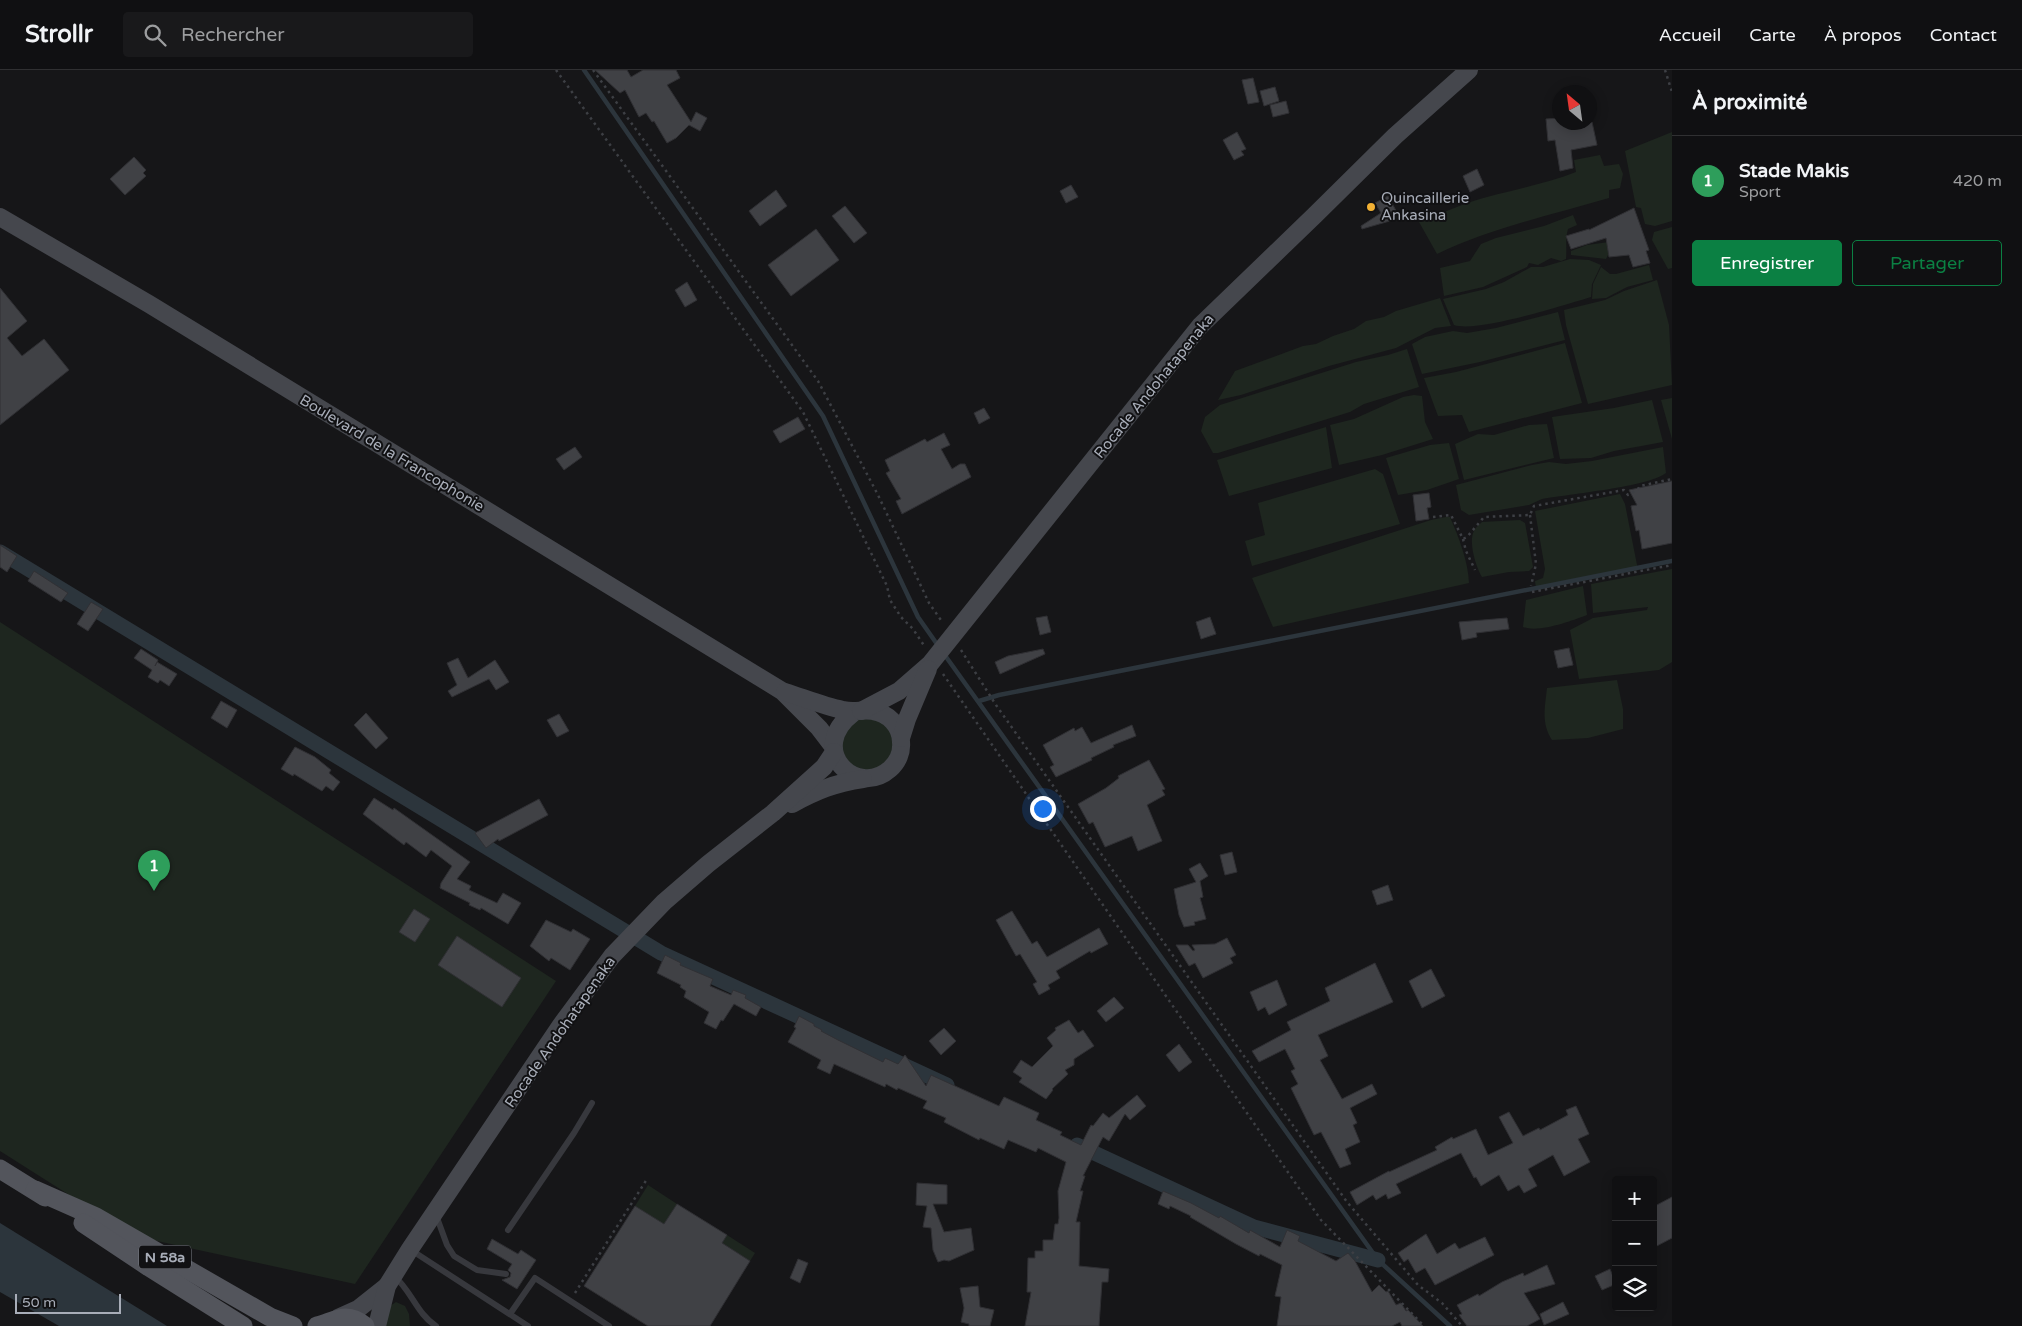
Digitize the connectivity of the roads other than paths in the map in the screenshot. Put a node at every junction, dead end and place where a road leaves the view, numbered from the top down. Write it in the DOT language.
graph roads {
  1 [pos="1469,70"];
  2 [pos="0,217"];
  3 [pos="932,661"];
  4 [pos="782,691"];
  5 [pos="857,712"];
  6 [pos="901,738"];
  7 [pos="833,749"];
  8 [pos="867,778"];
  9 [pos="774,813"];
  10 [pos="592,1103"];
  11 [pos="0,1169"];
  12 [pos="35,1190"];
  13 [pos="435,1212"];
  14 [pos="508,1230"];
  15 [pos="410,1249"];
  16 [pos="506,1274"];
  17 [pos="525,1276"];
  18 [pos="535,1278"];
  19 [pos="391,1281"];
  20 [pos="510,1314"];
  21 [pos="325,1324"];
  22 [pos="243,1326"];
  23 [pos="293,1326"];
  24 [pos="365,1326"];
  25 [pos="377,1326"];
  26 [pos="436,1326"];
  27 [pos="528,1326"];
  28 [pos="610,1326"];
  1 -- 3 [label="main road, Rocade Andohatapenaka"];
  2 -- 4 [label="main road, Boulevard de la Francophonie"];
  3 -- 5 [label="main road"];
  3 -- 6 [label="main road"];
  4 -- 5 [label="main road"];
  4 -- 7 [label="main road"];
  5 -- 6 [label="main road"];
  5 -- 7 [label="main road"];
  6 -- 8 [label="main road"];
  7 -- 8 [label="main road"];
  7 -- 9 [label="main road"];
  8 -- 9 [label="main road"];
  9 -- 13 [label="main road, Rocade Andohatapenaka"];
  10 -- 14 [label="lane"];
  11 -- 12 [label="main road, N 58a"];
  12 -- 22 [label="main road, N 58a"];
  12 -- 23 [label="main road, N 58a"];
  13 -- 15 [label="main road, Rocade Andohatapenaka"];
  13 -- 16 [label="lane"];
  15 -- 19 [label="main road, Rocade Andohatapenaka"];
  15 -- 20 [label="lane"];
  17 -- 18 [label="lane"];
  18 -- 20 [label="lane"];
  18 -- 28 [label="lane"];
  19 -- 21 [label="main road"];
  19 -- 25 [label="main road"];
  19 -- 26 [label="lane"];
  20 -- 27 [label="lane"];
  21 -- 24 [label="main road"];
}
